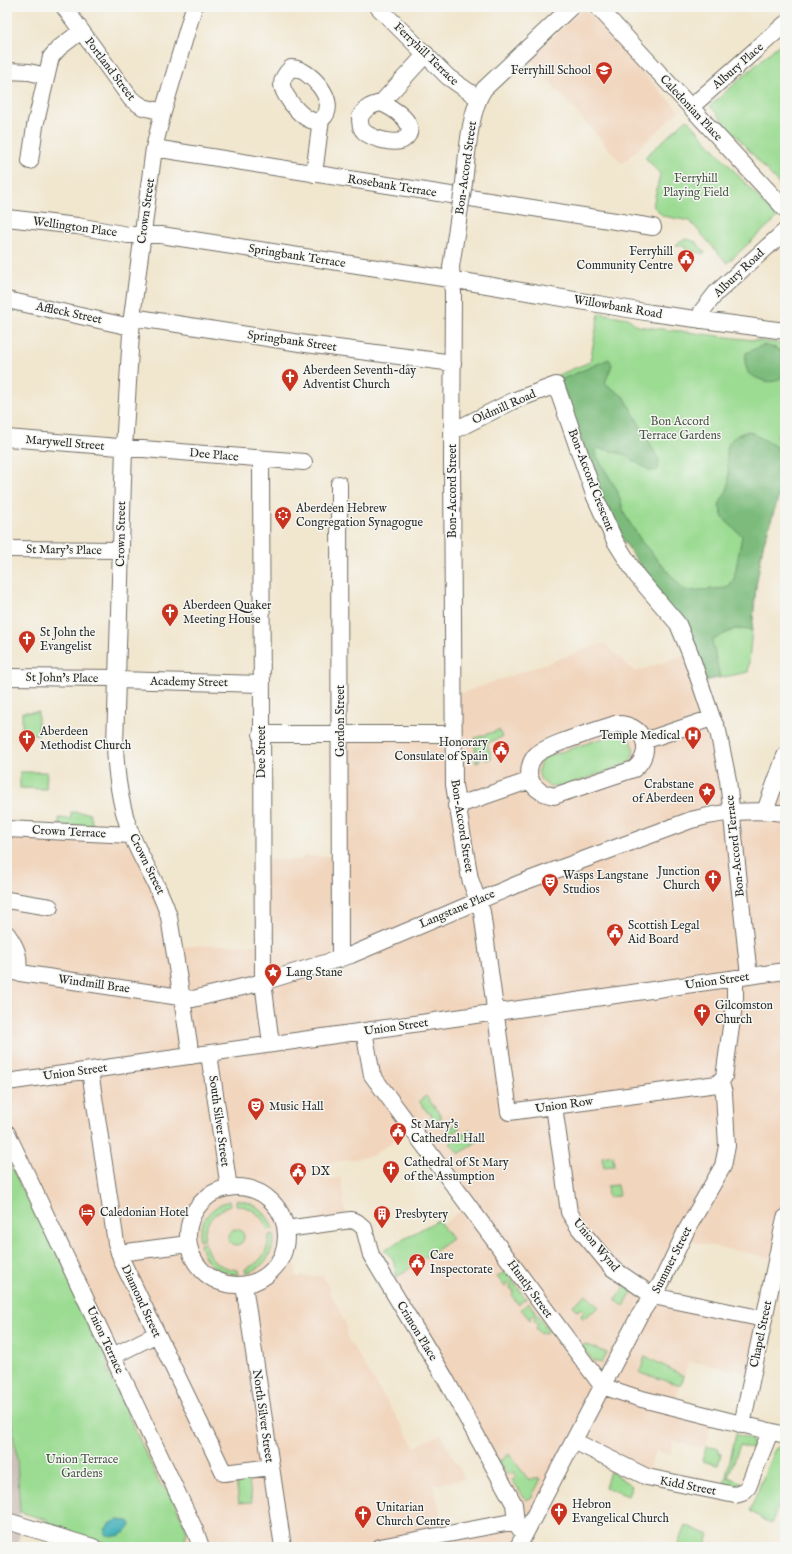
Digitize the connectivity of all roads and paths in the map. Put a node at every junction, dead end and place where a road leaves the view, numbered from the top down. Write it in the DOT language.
graph roads {
  1 [pos="64,7"];
  2 [pos="194,7"];
  3 [pos="378,7"];
  4 [pos="571,7"];
  5 [pos="598,7"];
  6 [pos="785,24"];
  7 [pos="81,31"];
  8 [pos="426,54"];
  9 [pos="7,71"];
  10 [pos="46,76"];
  11 [pos="478,98"];
  12 [pos="380,103"];
  13 [pos="691,107"];
  14 [pos="162,112"];
  15 [pos="322,120"];
  16 [pos="154,148"];
  17 [pos="30,161"];
  18 [pos="314,174"];
  19 [pos="785,209"];
  20 [pos="7,218"];
  21 [pos="653,227"];
  22 [pos="785,231"];
  23 [pos="143,234"];
  24 [pos="452,280"];
  25 [pos="7,300"];
  26 [pos="700,320"];
  27 [pos="131,322"];
  28 [pos="785,331"];
  29 [pos="453,363"];
  30 [pos="556,385"];
  31 [pos="452,431"];
  32 [pos="7,438"];
  33 [pos="124,448"];
  34 [pos="261,459"];
  35 [pos="304,462"];
  36 [pos="340,484"];
  37 [pos="7,549"];
  38 [pos="121,550"];
  39 [pos="7,677"];
  40 [pos="117,679"];
  41 [pos="261,684"];
  42 [pos="712,718"];
  43 [pos="261,734"];
  44 [pos="340,734"];
  45 [pos="453,734"];
  46 [pos="644,741"];
  47 [pos="785,756"];
  48 [pos="531,780"];
  49 [pos="456,806"];
  50 [pos="731,811"];
  51 [pos="765,811"];
  52 [pos="785,813"];
  53 [pos="7,829"];
  54 [pos="131,835"];
  55 [pos="7,900"];
  56 [pos="478,900"];
  57 [pos="50,907"];
  58 [pos="7,934"];
  59 [pos="340,959"];
  60 [pos="785,971"];
  61 [pos="13,972"];
  62 [pos="742,977"];
  63 [pos="263,982"];
  64 [pos="182,997"];
  65 [pos="496,1013"];
  66 [pos="364,1031"];
  67 [pos="272,1044"];
  68 [pos="209,1054"];
  69 [pos="191,1056"];
  70 [pos="90,1071"];
  71 [pos="7,1082"];
  72 [pos="718,1084"];
  73 [pos="554,1106"];
  74 [pos="7,1133"];
  75 [pos="229,1188"];
  76 [pos="785,1218"];
  77 [pos="286,1229"];
  78 [pos="188,1244"];
  79 [pos="119,1253"];
  80 [pos="244,1285"];
  81 [pos="653,1296"];
  82 [pos="764,1318"];
  83 [pos="157,1334"];
  84 [pos="113,1356"];
  85 [pos="602,1386"];
  86 [pos="742,1425"];
  87 [pos="778,1434"];
  88 [pos="574,1442"];
  89 [pos="271,1467"];
  90 [pos="514,1504"];
  91 [pos="534,1515"];
  92 [pos="7,1521"];
  93 [pos="519,1535"];
  94 [pos="93,1547"];
  95 [pos="201,1547"];
  96 [pos="283,1547"];
  97 [pos="380,1547"];
  1 -- 7 [label="street, Portland Street"];
  2 -- 14 [label="street, Crown Street"];
  3 -- 8 [label="street, Ferryhill Terrace"];
  4 -- 11 [label="street, Bon-Accord Street"];
  5 -- 13 [label="street, Caledonian Place"];
  6 -- 13 [label="street, Albury Place"];
  7 -- 10 [label="street, Portland Street"];
  7 -- 14 [label="street, Portland Street"];
  8 -- 11 [label="street, Ferryhill Terrace"];
  8 -- 12 [label="street"];
  9 -- 10 [label="street"];
  10 -- 17 [label="street, Portland Street"];
  11 -- 24 [label="street, Bon-Accord Street, bridge"];
  13 -- 19 [label="street, Caledonian Place"];
  14 -- 16 [label="street, Crown Street"];
  15 -- 18 [label="street"];
  16 -- 18 [label="street, Rosebank Terrace"];
  16 -- 23 [label="street, Crown Street"];
  18 -- 21 [label="street, Rosebank Terrace"];
  20 -- 23 [label="street, Wellington Place"];
  22 -- 26 [label="street, Albury Road"];
  23 -- 24 [label="street, Springbank Terrace"];
  23 -- 27 [label="street, Crown Street"];
  24 -- 26 [label="street, Willowbank Road"];
  24 -- 29 [label="street, Bon-Accord Street"];
  25 -- 27 [label="street, Affleck Street"];
  26 -- 28 [label="street, Willowbank Road"];
  27 -- 29 [label="street, Springbank Street"];
  27 -- 33 [label="street, Crown Street"];
  29 -- 31 [label="street, Bon-Accord Street"];
  30 -- 31 [label="street, Oldmill Road"];
  30 -- 42 [label="street, Bon-Accord Crescent"];
  31 -- 45 [label="street, Bon-Accord Street"];
  32 -- 33 [label="street, Marywell Street"];
  33 -- 34 [label="street, Dee Place"];
  33 -- 38 [label="street, Crown Street"];
  34 -- 35 [label="street, Dee Place"];
  34 -- 41 [label="street, Dee Street"];
  36 -- 44 [label="street, Gordon Street"];
  37 -- 38 [label="street, St Mary's Place"];
  38 -- 40 [label="street, Crown Street"];
  39 -- 40 [label="street, St John's Place"];
  40 -- 41 [label="street, Academy Street"];
  40 -- 54 [label="street, Crown Street"];
  41 -- 43 [label="street, Dee Street"];
  42 -- 46 [label="street"];
  42 -- 50 [label="street, Bon-Accord Terrace"];
  43 -- 44 [label="street"];
  43 -- 63 [label="street, Dee Street"];
  44 -- 45 [label="street"];
  44 -- 59 [label="street, Gordon Street"];
  45 -- 49 [label="street, Bon-Accord Street"];
  46 -- 48 [label="street"];
  46 -- 48 [label="street"];
  47 -- 51 [label="street"];
  48 -- 49 [label="street"];
  49 -- 56 [label="street, Bon-Accord Street"];
  50 -- 51 [label="street, Langstane Place"];
  50 -- 56 [label="street, Langstane Place"];
  50 -- 62 [label="street, Bon-Accord Terrace"];
  51 -- 52 [label="street, Langstane Place"];
  53 -- 54 [label="street, Crown Terrace"];
  54 -- 64 [label="street, Crown Street"];
  55 -- 57 [label="street"];
  56 -- 59 [label="street, Langstane Place"];
  56 -- 65 [label="street, Bon-Accord Street"];
  58 -- 61 [label="street"];
  59 -- 63 [label="street, Langstane Place"];
  60 -- 62 [label="street, Union Street"];
  61 -- 64 [label="street, Windmill Brae"];
  62 -- 65 [label="street, Union Street"];
  62 -- 72 [label="street"];
  63 -- 64 [label="street, Langstane Place"];
  63 -- 67 [label="street, Dee Street"];
  64 -- 69 [label="street, Crown Street"];
  65 -- 66 [label="street, Union Street"];
  65 -- 73 [label="street, Union Row"];
  66 -- 67 [label="street, Union Street"];
  66 -- 85 [label="street, Huntly Street"];
  67 -- 68 [label="street, Union Street"];
  68 -- 69 [label="street, Union Street"];
  68 -- 75 [label="street, South Silver Street"];
  69 -- 70 [label="street, Union Street"];
  70 -- 71 [label="street, Union Street"];
  70 -- 79 [label="street, Diamond Street"];
  72 -- 73 [label="street, Union Row"];
  72 -- 81 [label="street, Summer Street"];
  73 -- 81 [label="street, Union Wynd"];
  74 -- 84 [label="street, Union Terrace"];
  75 -- 77 [label="street"];
  75 -- 78 [label="street"];
  76 -- 82 [label="street, Chapel Street"];
  77 -- 80 [label="street"];
  77 -- 90 [label="street, Crimon Place"];
  78 -- 79 [label="street"];
  78 -- 80 [label="street"];
  79 -- 83 [label="street, Diamond Street"];
  80 -- 89 [label="street, North Silver Street"];
  81 -- 82 [label="street"];
  81 -- 85 [label="street, Summer Street"];
  82 -- 86 [label="street, Chapel Street"];
  83 -- 84 [label="street"];
  83 -- 89 [label="street, Diamond Street"];
  84 -- 95 [label="street, Union Terrace"];
  85 -- 86 [label="street"];
  85 -- 88 [label="street, Summer Street"];
  86 -- 87 [label="street"];
  87 -- 88 [label="street, Kidd Street"];
  88 -- 91 [label="street, Summer Street"];
  89 -- 96 [label="street, North Silver Street"];
  90 -- 91 [label="street"];
  90 -- 93 [label="street, Crimon Place"];
  91 -- 93 [label="street, Summer Street"];
  92 -- 94 [label="street"];
  93 -- 97 [label="street"];
}
